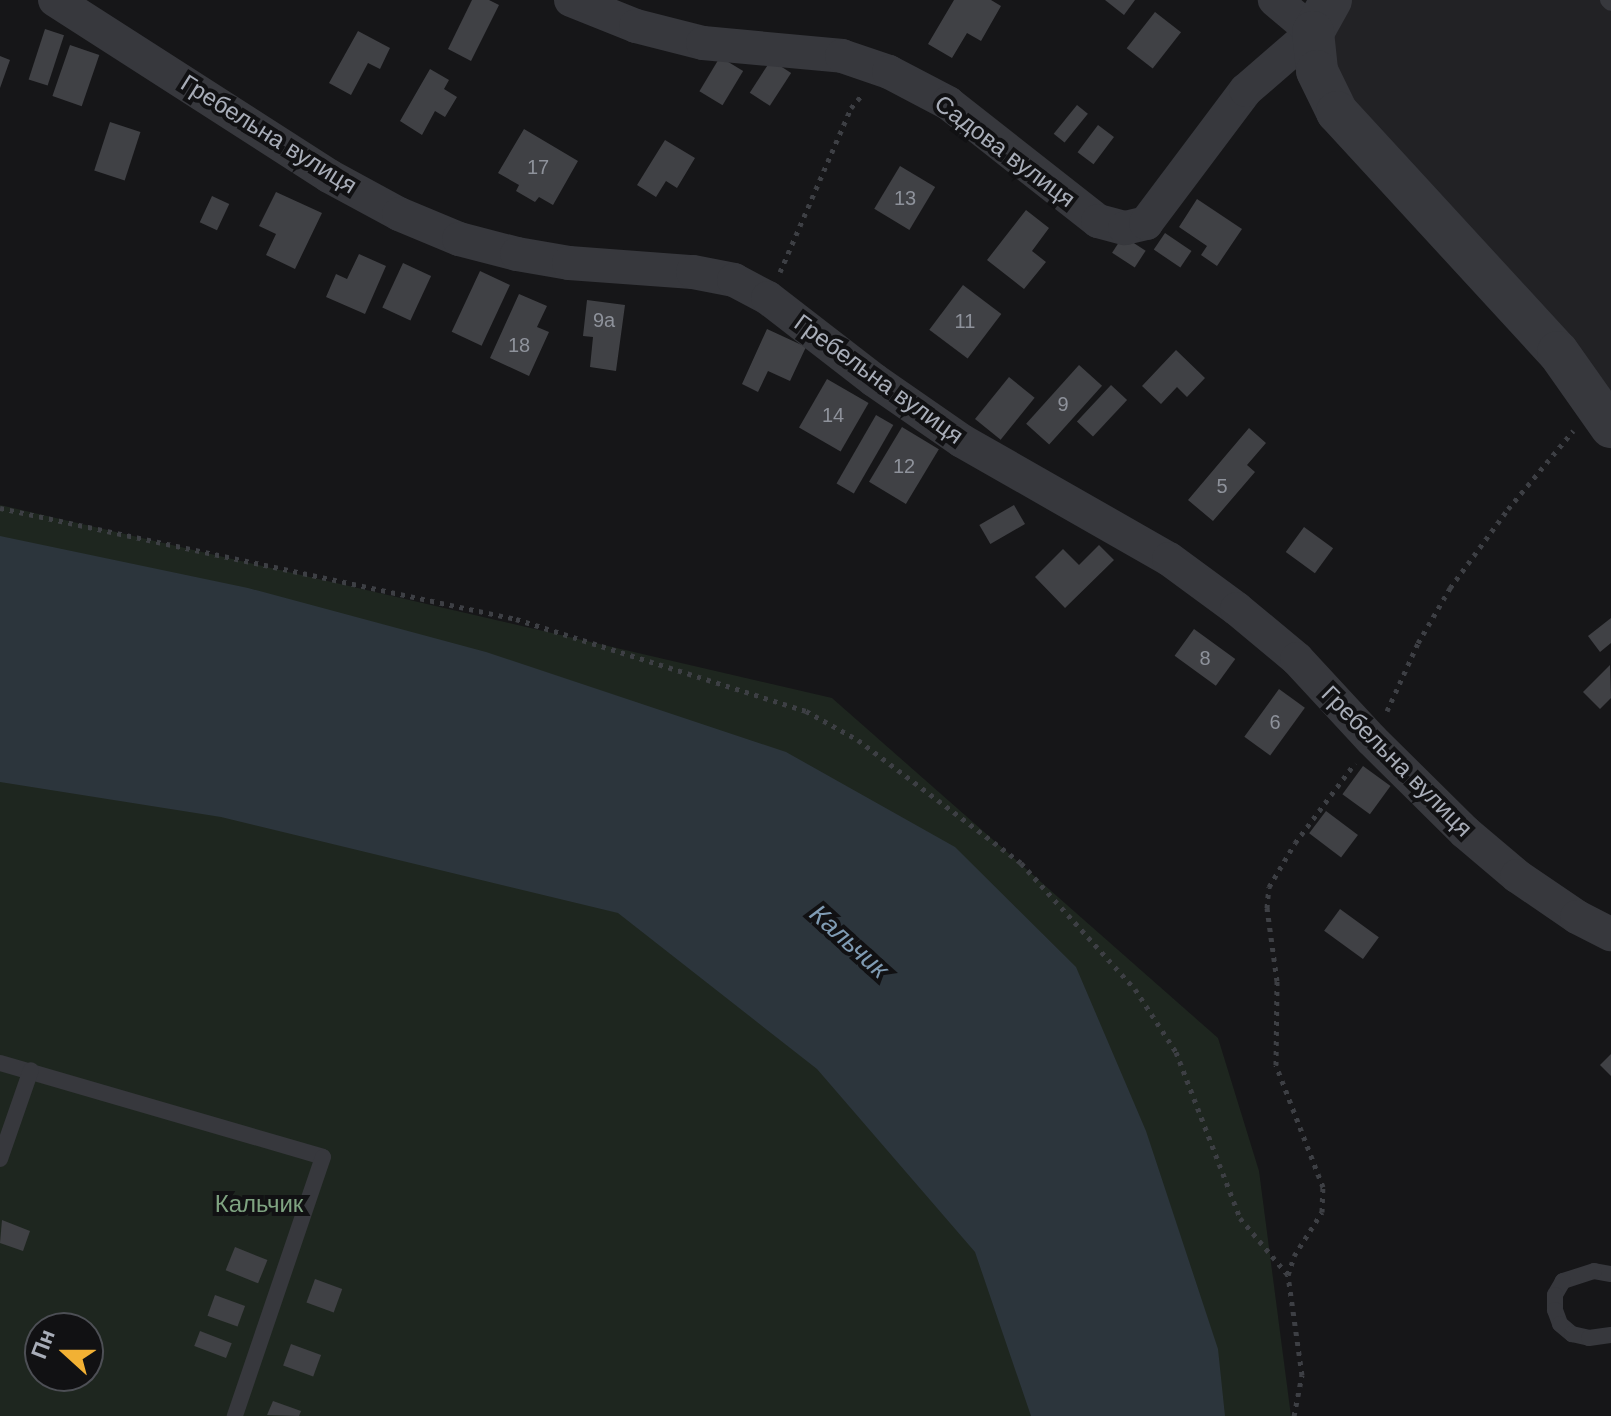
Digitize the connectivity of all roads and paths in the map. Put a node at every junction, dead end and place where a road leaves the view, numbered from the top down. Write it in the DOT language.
graph roads {
  1 [pos="55,0"];
  2 [pos="571,0"];
  3 [pos="1275,0"];
  4 [pos="1322,16"];
  5 [pos="889,72"];
  6 [pos="768,298"];
  7 [pos="1601,410"];
  8 [pos="0,508"];
  9 [pos="1372,740"];
  10 [pos="1611,934"];
  11 [pos="0,1063"];
  12 [pos="31,1070"];
  13 [pos="0,1159"];
  14 [pos="1611,1274"];
  15 [pos="1288,1275"];
  16 [pos="1611,1335"];
  17 [pos="235,1416"];
  18 [pos="1294,1416"];
  1 -- 6 [label="street, Гребельна вулиця"];
  2 -- 5 [label="street, Садова вулиця"];
  3 -- 4 [label="street"];
  4 -- 5 [label="street, Садова вулиця"];
  4 -- 7 [label="street"];
  5 -- 6 [label="path"];
  6 -- 9 [label="street, Гребельна вулиця"];
  7 -- 9 [label="path"];
  8 -- 15 [label="path"];
  9 -- 10 [label="street, Гребельна вулиця"];
  9 -- 15 [label="path"];
  11 -- 12 [label="lane"];
  12 -- 13 [label="lane"];
  12 -- 17 [label="lane"];
  14 -- 16 [label="lane"];
  15 -- 18 [label="path"];
}
